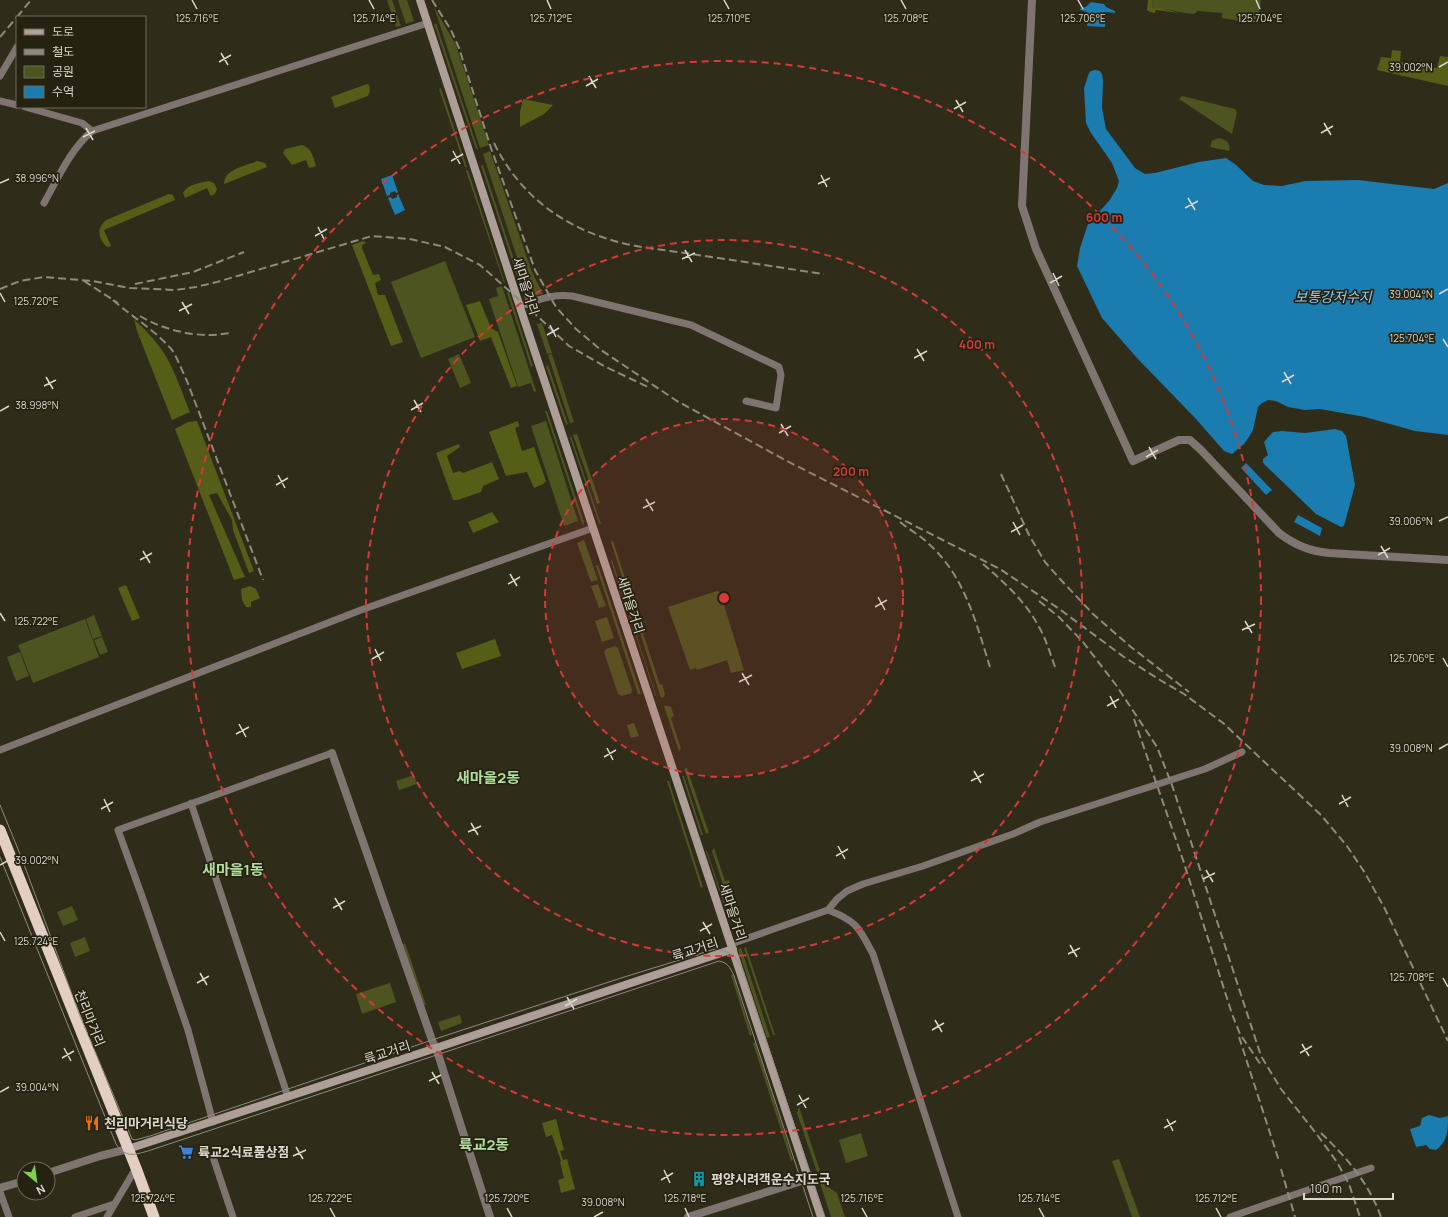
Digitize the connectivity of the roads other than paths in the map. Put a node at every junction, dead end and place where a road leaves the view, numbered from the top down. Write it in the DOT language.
graph roads {
  1 [pos="420,0"];
  2 [pos="1032,0"];
  3 [pos="428,23"];
  4 [pos="16,49"];
  5 [pos="0,76"];
  6 [pos="0,101"];
  7 [pos="16,105"];
  8 [pos="28,108"];
  9 [pos="92,131"];
  10 [pos="44,204"];
  11 [pos="520,306"];
  12 [pos="746,401"];
  13 [pos="593,528"];
  14 [pos="1448,560"];
  15 [pos="0,750"];
  16 [pos="1242,752"];
  17 [pos="332,753"];
  18 [pos="191,803"];
  19 [pos="0,830"];
  20 [pos="828,910"];
  21 [pos="732,946"];
  22 [pos="436,1048"];
  23 [pos="288,1097"];
  24 [pos="214,1122"];
  25 [pos="128,1149"];
  26 [pos="213,1157"];
  27 [pos="136,1168"];
  28 [pos="1371,1168"];
  29 [pos="56,1171"];
  30 [pos="808,1179"];
  31 [pos="16,1183"];
  32 [pos="0,1188"];
  33 [pos="0,1192"];
  34 [pos="114,1204"];
  35 [pos="9,1217"];
  36 [pos="75,1217"];
  37 [pos="107,1217"];
  38 [pos="154,1217"];
  39 [pos="233,1217"];
  40 [pos="490,1217"];
  41 [pos="688,1217"];
  42 [pos="820,1217"];
  43 [pos="958,1217"];
  44 [pos="1230,1217"];
  1 -- 3 [label="main road, 새마을거리"];
  2 -- 14 [label="street"];
  3 -- 9 [label="street"];
  3 -- 11 [label="main road, 새마을거리"];
  4 -- 5 [label="street"];
  6 -- 7 [label="street"];
  8 -- 9 [label="street"];
  9 -- 10 [label="street"];
  11 -- 12 [label="street"];
  11 -- 13 [label="main road, 새마을거리"];
  13 -- 15 [label="street"];
  13 -- 21 [label="main road, 새마을거리"];
  16 -- 20 [label="street"];
  17 -- 18 [label="street"];
  17 -- 22 [label="street"];
  18 -- 23 [label="street"];
  18 -- 24 [label="street"];
  19 -- 25 [label="highway, 천리마거리"];
  20 -- 21 [label="street"];
  20 -- 43 [label="street"];
  21 -- 22 [label="main road, 륙교거리"];
  21 -- 30 [label="main road, 새마을거리"];
  22 -- 23 [label="main road, 륙교거리"];
  22 -- 40 [label="street"];
  23 -- 24 [label="main road, 륙교거리"];
  24 -- 25 [label="main road, 륙교거리"];
  25 -- 27 [label="highway, 천리마거리"];
  25 -- 29 [label="street, 륙교거리"];
  26 -- 39 [label="street"];
  27 -- 34 [label="street"];
  27 -- 38 [label="highway, 천리마거리"];
  28 -- 44 [label="street"];
  30 -- 41 [label="street"];
  30 -- 42 [label="main road, 새마을거리"];
  31 -- 32 [label="street"];
  33 -- 35 [label="street"];
  34 -- 36 [label="street"];
  34 -- 37 [label="street"];
}
